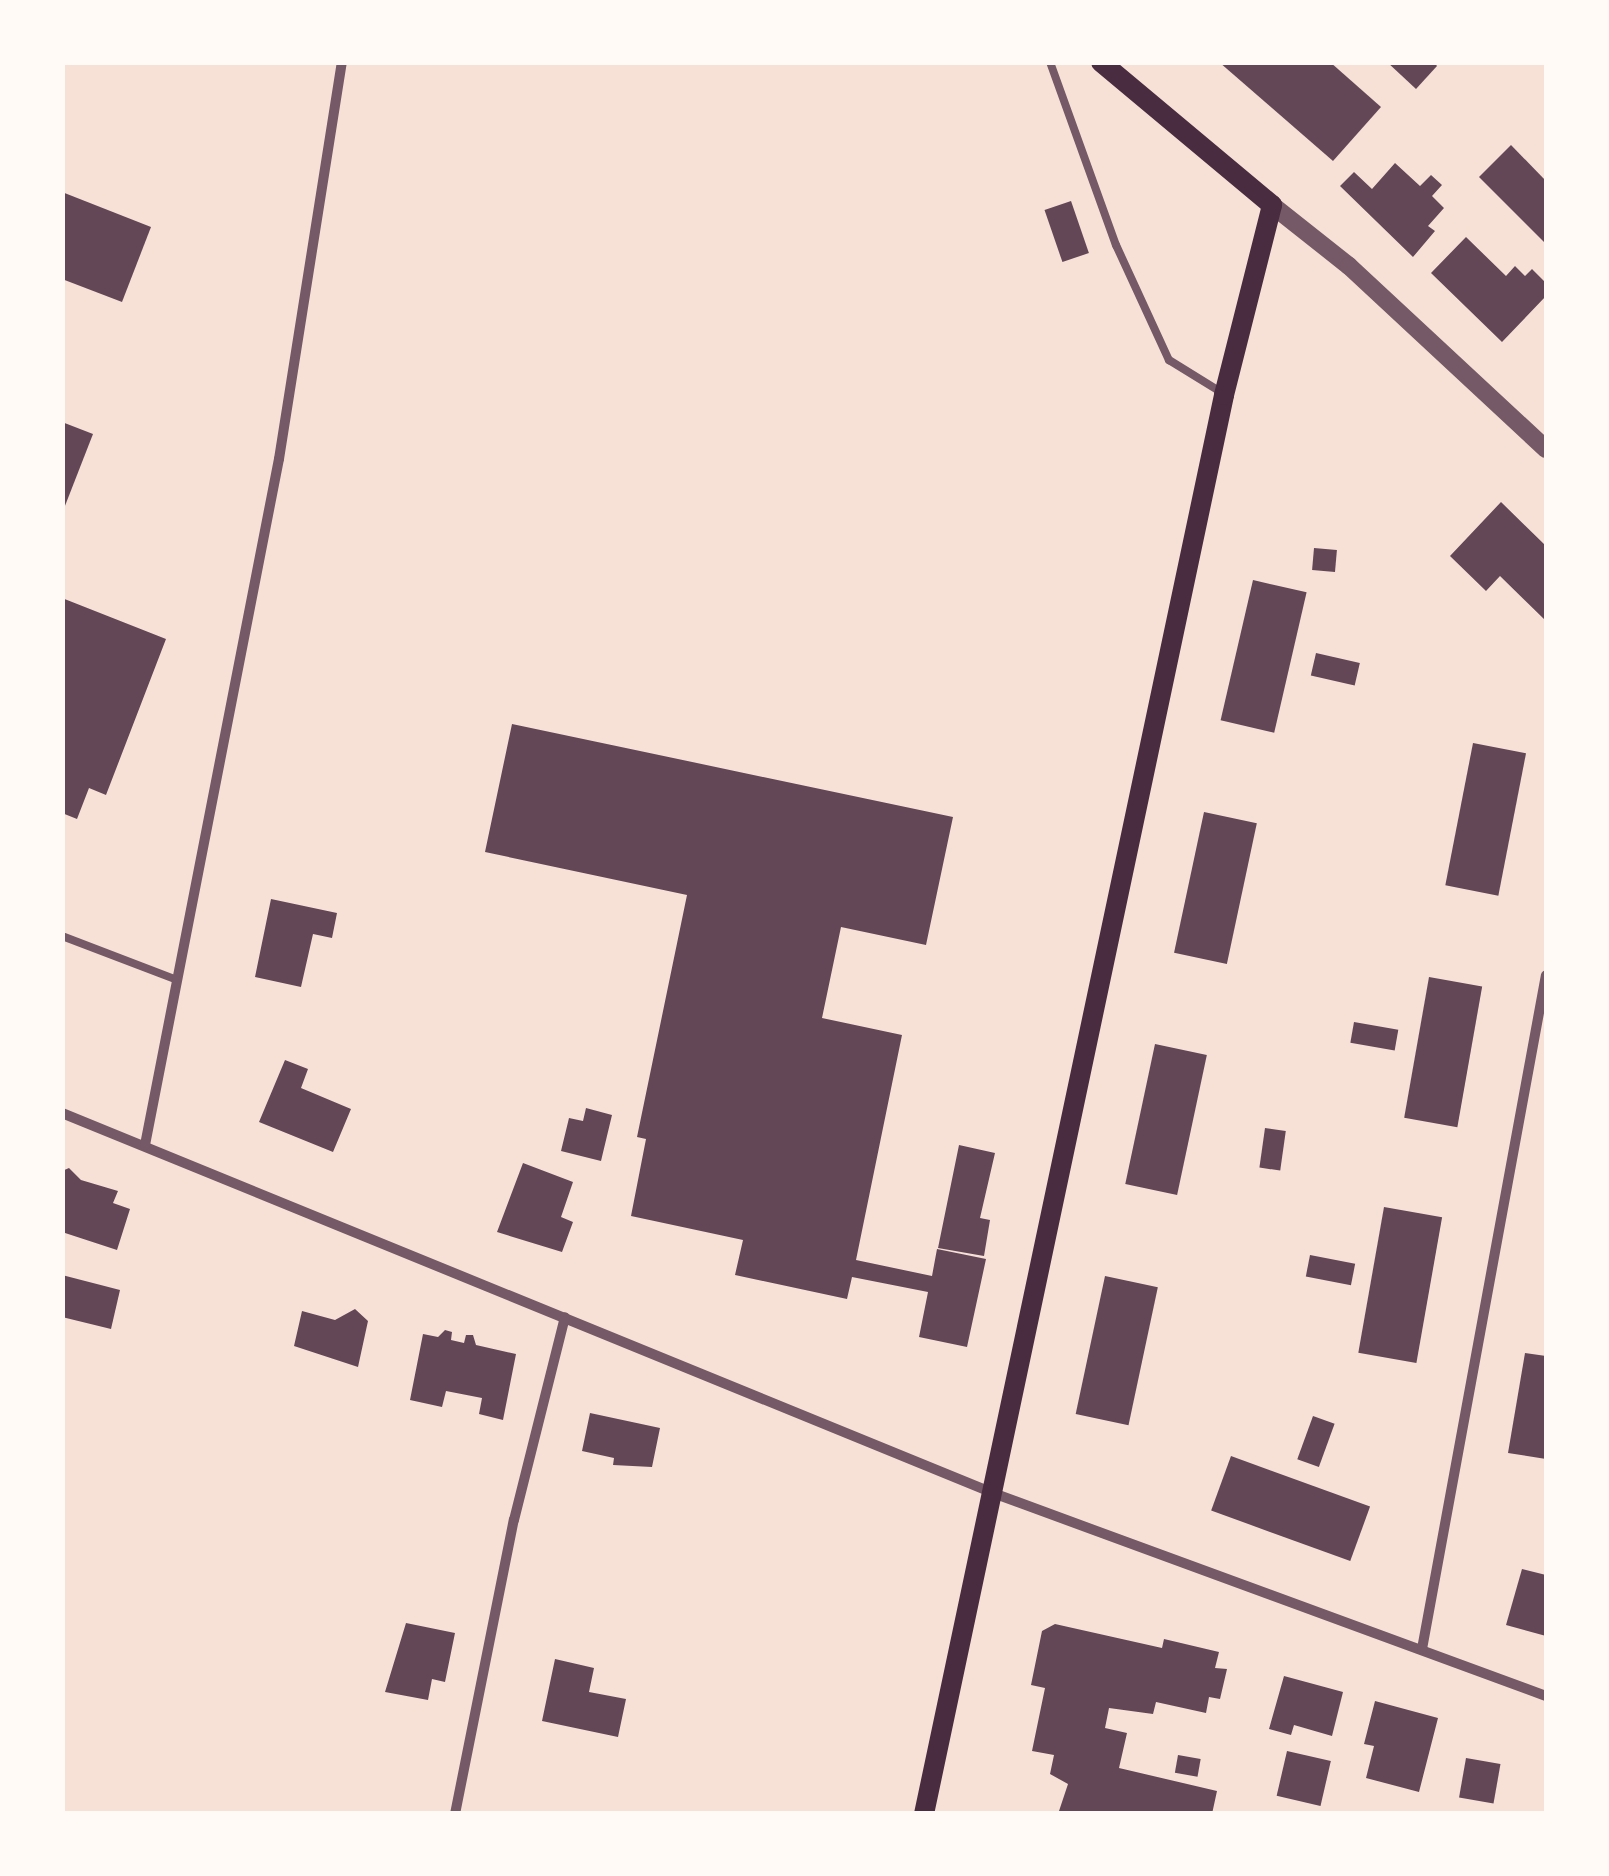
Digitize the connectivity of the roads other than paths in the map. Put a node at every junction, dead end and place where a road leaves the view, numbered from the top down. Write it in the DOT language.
graph roads {
  1 [pos="342,62"];
  2 [pos="1050,62"];
  3 [pos="1101,62"];
  4 [pos="1272,205"];
  5 [pos="1224,395"];
  6 [pos="1546,449"];
  7 [pos="62,936"];
  8 [pos="1546,975"];
  9 [pos="177,980"];
  10 [pos="62,1113"];
  11 [pos="145,1145"];
  12 [pos="565,1317"];
  13 [pos="993,1492"];
  14 [pos="1422,1649"];
  15 [pos="1546,1696"];
  16 [pos="455,1814"];
  17 [pos="924,1814"];
  1 -- 9 [label="street"];
  2 -- 5 [label="lane"];
  3 -- 4 [label="main road"];
  4 -- 5 [label="main road"];
  4 -- 6 [label="street"];
  5 -- 13 [label="main road"];
  7 -- 9 [label="lane"];
  8 -- 14 [label="street"];
  9 -- 11 [label="street"];
  10 -- 11 [label="street"];
  11 -- 12 [label="street"];
  12 -- 13 [label="street"];
  12 -- 16 [label="street"];
  13 -- 14 [label="street"];
  13 -- 17 [label="main road"];
  14 -- 15 [label="street"];
}
